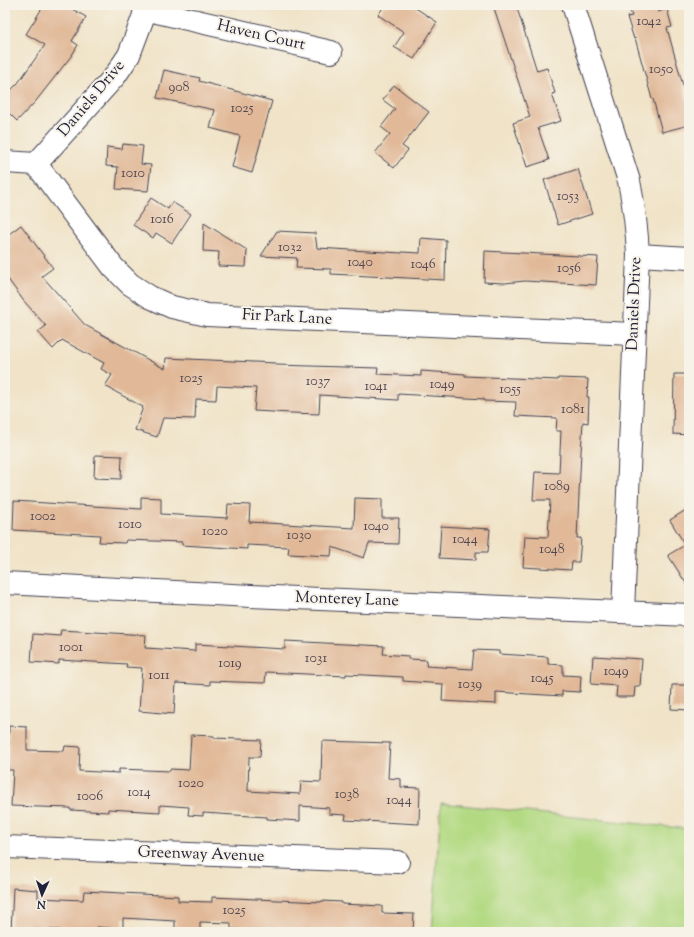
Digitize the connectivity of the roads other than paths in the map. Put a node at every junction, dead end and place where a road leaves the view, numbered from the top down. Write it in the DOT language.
graph roads {
  1 [pos="573,5"];
  2 [pos="144,7"];
  3 [pos="331,52"];
  4 [pos="5,162"];
  5 [pos="36,164"];
  6 [pos="638,255"];
  7 [pos="689,258"];
  8 [pos="634,334"];
  9 [pos="5,583"];
  10 [pos="623,612"];
  11 [pos="689,615"];
  12 [pos="5,847"];
  13 [pos="398,862"];
  1 -- 6 [label="street, Daniels Drive"];
  2 -- 3 [label="street, Haven Court"];
  2 -- 5 [label="street, Daniels Drive"];
  4 -- 5 [label="street"];
  5 -- 8 [label="street, Fir Park Lane"];
  6 -- 7 [label="street"];
  6 -- 8 [label="street, Daniels Drive"];
  8 -- 10 [label="street, Daniels Drive"];
  9 -- 10 [label="street, Monterey Lane"];
  10 -- 11 [label="street, Monterey Lane"];
  12 -- 13 [label="street, Greenway Avenue"];
}
